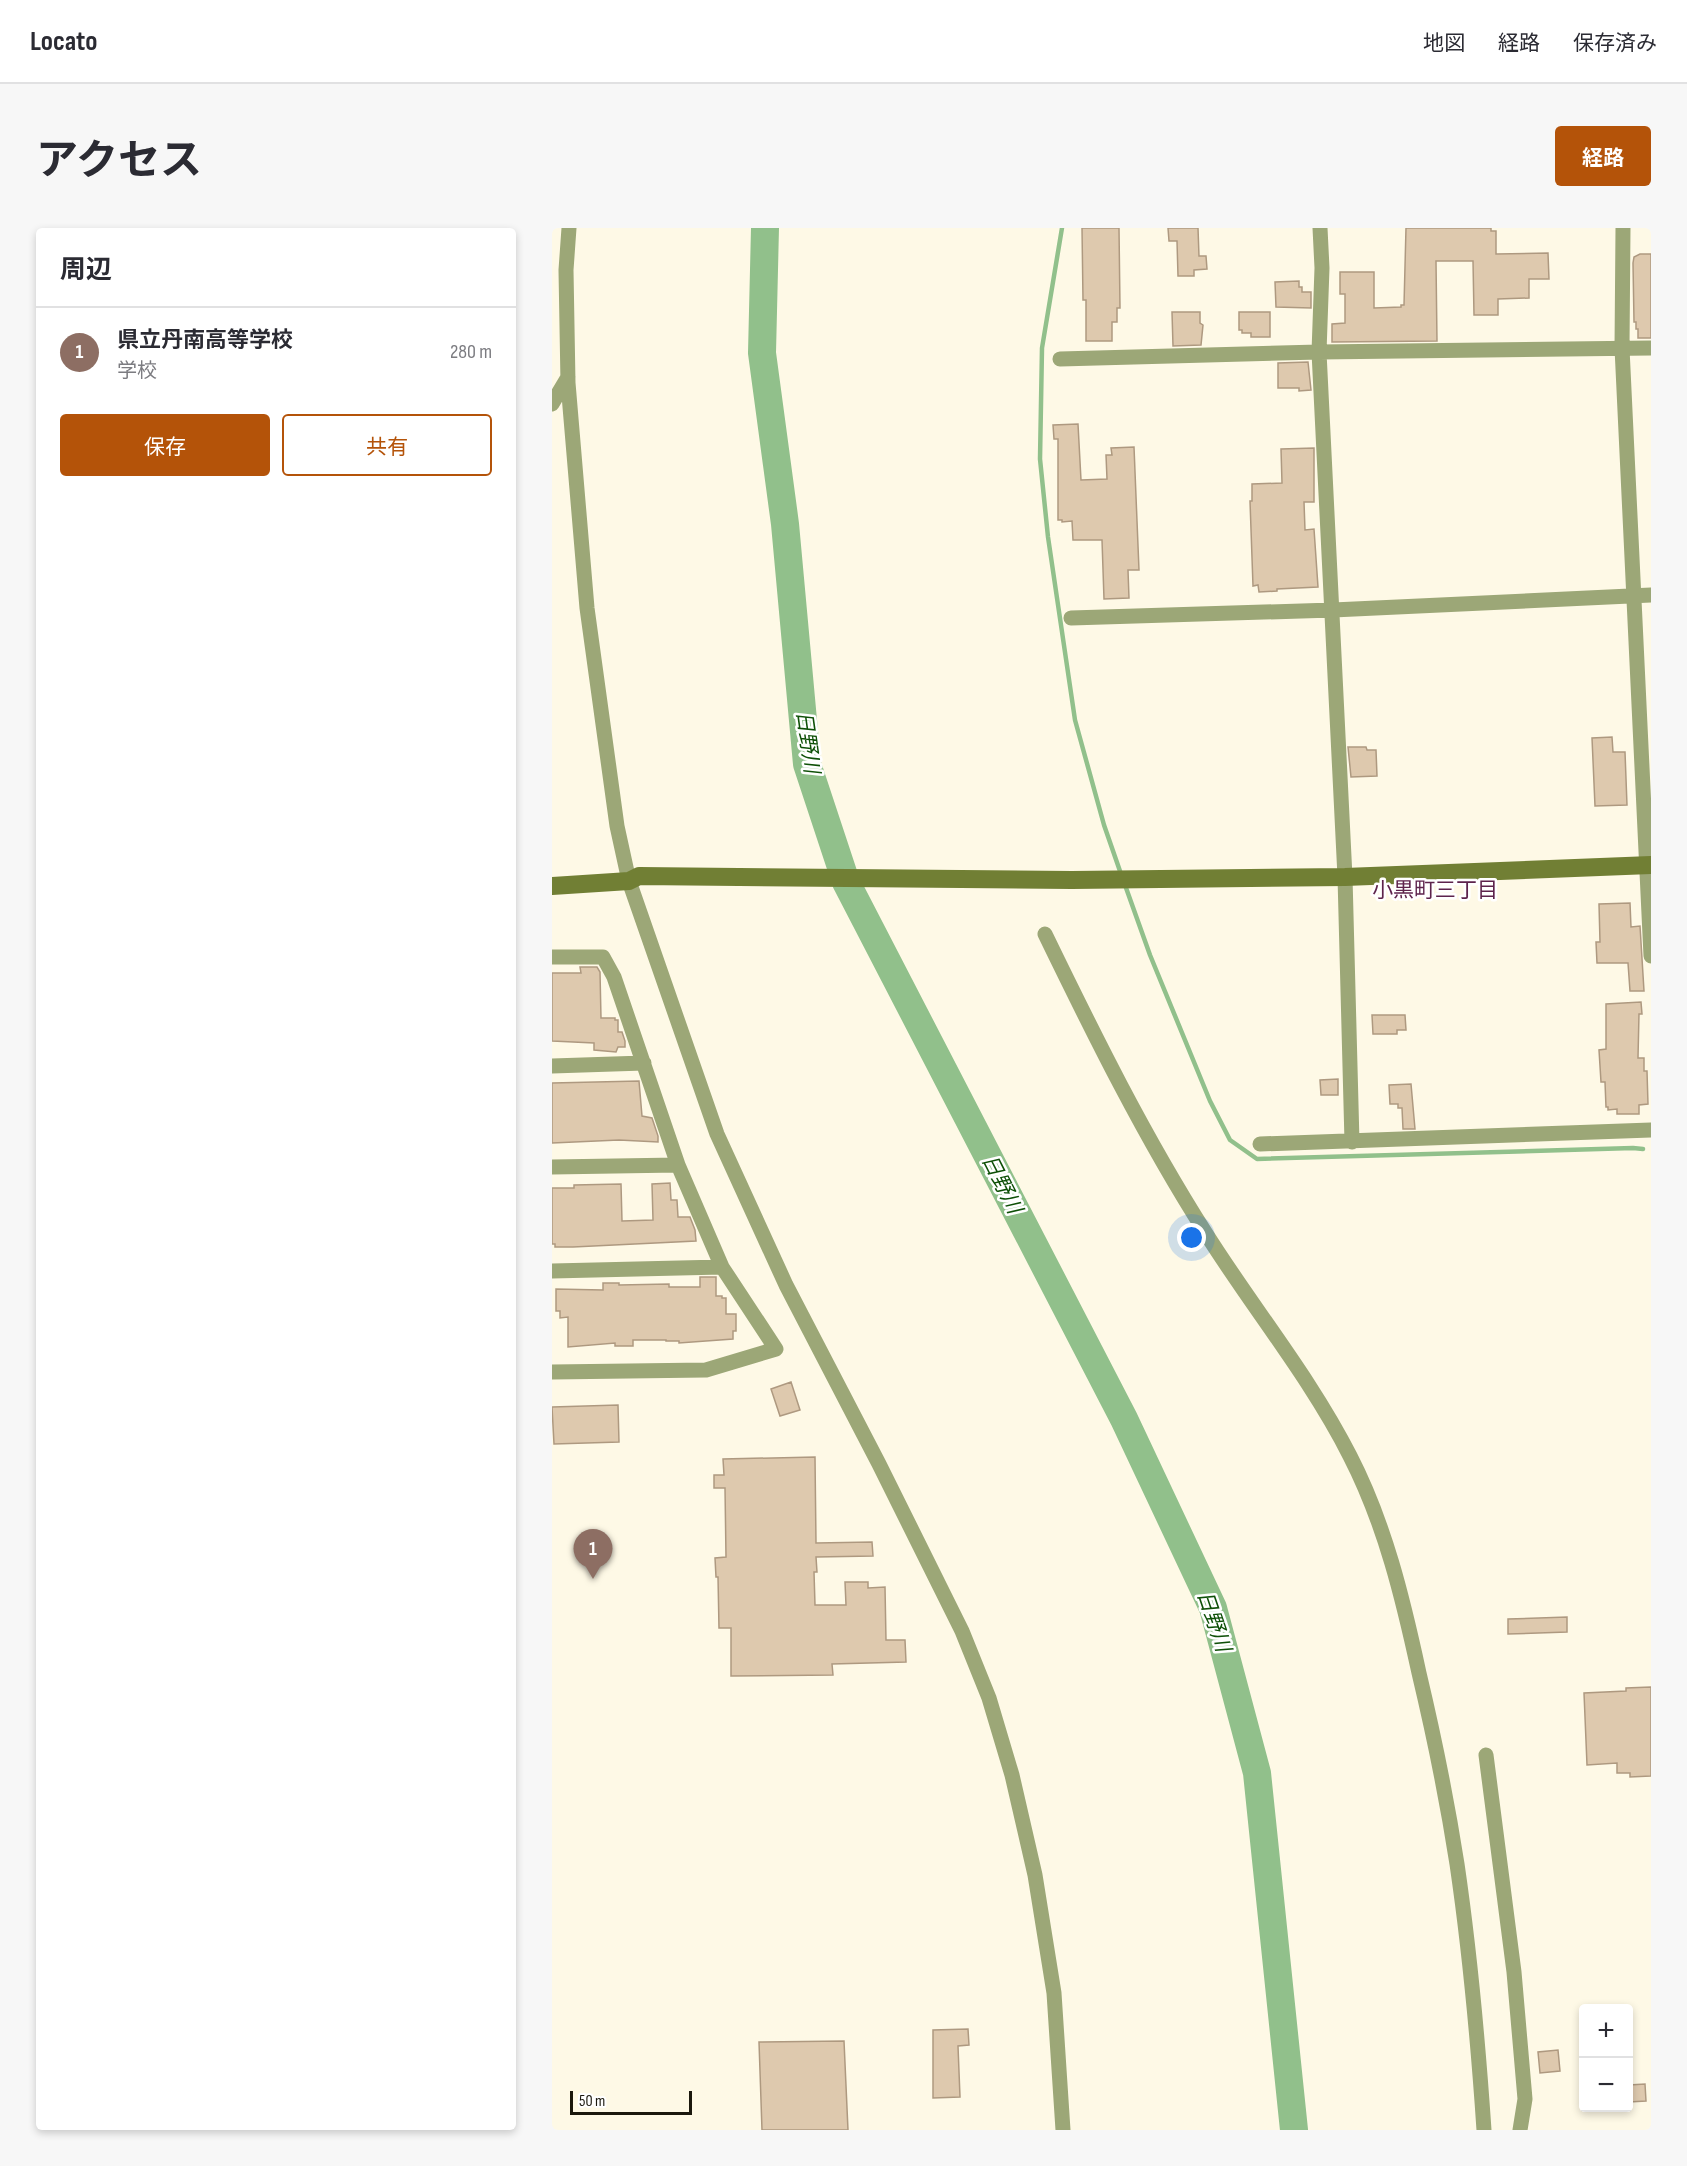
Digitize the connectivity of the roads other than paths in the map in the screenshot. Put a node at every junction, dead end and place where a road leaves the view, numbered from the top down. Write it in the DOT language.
graph roads {
  1 [pos="569,228"];
  2 [pos="1320,228"];
  3 [pos="1623,228"];
  4 [pos="1622,348"];
  5 [pos="1651,348"];
  6 [pos="1319,352"];
  7 [pos="1060,359"];
  8 [pos="568,377"];
  9 [pos="552,404"];
  10 [pos="1651,595"];
  11 [pos="1634,596"];
  12 [pos="1333,610"];
  13 [pos="1071,618"];
  14 [pos="1649,865"];
  15 [pos="1345,878"];
  16 [pos="634,879"];
  17 [pos="552,886"];
  18 [pos="1045,934"];
  19 [pos="1651,956"];
  20 [pos="552,957"];
  21 [pos="644,1063"];
  22 [pos="552,1066"];
  23 [pos="1651,1130"];
  24 [pos="1352,1142"];
  25 [pos="1260,1144"];
  26 [pos="678,1165"];
  27 [pos="552,1167"];
  28 [pos="722,1267"];
  29 [pos="552,1270"];
  30 [pos="552,1372"];
  31 [pos="1485,1755"];
  32 [pos="1064,2130"];
  33 [pos="1484,2130"];
  34 [pos="1520,2130"];
  1 -- 8 [label="street"];
  2 -- 6 [label="street"];
  3 -- 4 [label="street"];
  4 -- 5 [label="street"];
  4 -- 6 [label="street"];
  4 -- 11 [label="street"];
  6 -- 7 [label="street"];
  6 -- 12 [label="street"];
  8 -- 9 [label="street"];
  8 -- 16 [label="street"];
  10 -- 11 [label="street"];
  11 -- 12 [label="street"];
  11 -- 14 [label="street"];
  12 -- 13 [label="street"];
  12 -- 15 [label="street"];
  14 -- 15 [label="street"];
  14 -- 19 [label="street"];
  15 -- 16 [label="street"];
  15 -- 24 [label="street"];
  16 -- 17 [label="street"];
  16 -- 32 [label="street"];
  18 -- 33 [label="street"];
  20 -- 21 [label="street"];
  21 -- 22 [label="street"];
  21 -- 26 [label="street"];
  23 -- 24 [label="street"];
  24 -- 25 [label="street"];
  26 -- 27 [label="street"];
  26 -- 28 [label="street"];
  28 -- 29 [label="street"];
  28 -- 30 [label="street"];
  31 -- 34 [label="street"];
}
